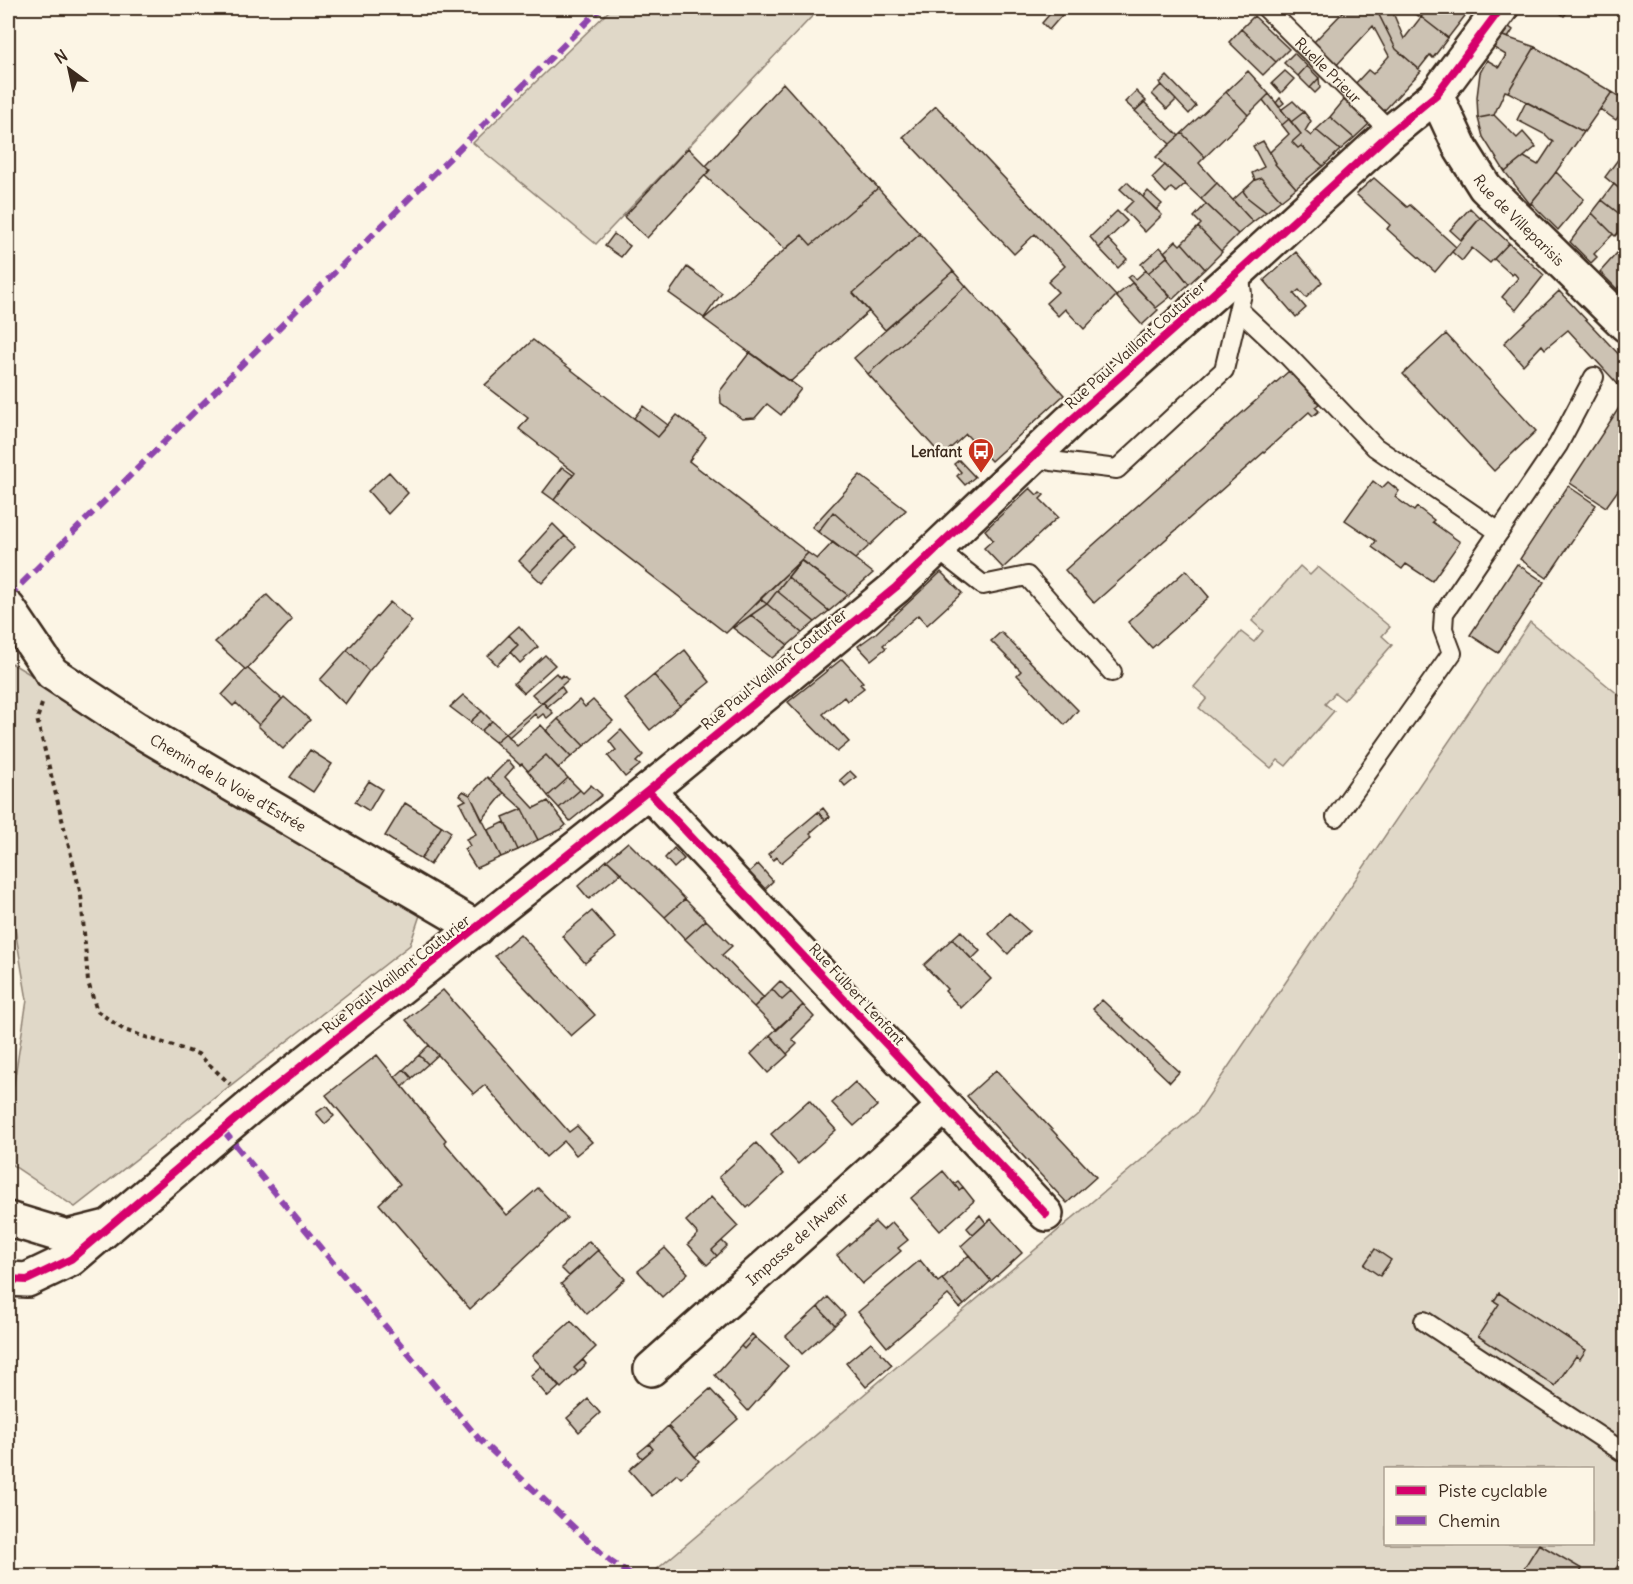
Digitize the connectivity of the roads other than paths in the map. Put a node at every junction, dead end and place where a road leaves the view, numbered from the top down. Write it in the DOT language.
graph roads {
  1 [pos="1266,8"];
  2 [pos="1501,8"];
  3 [pos="1436,95"];
  4 [pos="1391,132"];
  5 [pos="1239,271"];
  6 [pos="1239,310"];
  7 [pos="1626,325"];
  8 [pos="1594,378"];
  9 [pos="1031,457"];
  10 [pos="1499,532"];
  11 [pos="936,548"];
  12 [pos="8,608"];
  13 [pos="1113,672"];
  14 [pos="648,791"];
  15 [pos="1336,817"];
  16 [pos="477,928"];
  17 [pos="944,1107"];
  18 [pos="1046,1214"];
  19 [pos="8,1219"];
  20 [pos="108,1226"];
  21 [pos="8,1279"];
  22 [pos="1424,1321"];
  23 [pos="651,1369"];
  24 [pos="1626,1454"];
  25 [pos="1626,1572"];
  26 [pos="1623,1576"];
  1 -- 4 [label="lane, Ruelle Prieur"];
  2 -- 3 [label="street, Rue Paul-Vaillant Couturier"];
  3 -- 4 [label="street, Rue Paul-Vaillant Couturier"];
  3 -- 7 [label="street, Rue de Villeparisis"];
  4 -- 5 [label="street, Rue Paul-Vaillant Couturier"];
  5 -- 6 [label="lane"];
  5 -- 9 [label="street, Rue Paul-Vaillant Couturier"];
  6 -- 9 [label="lane"];
  6 -- 10 [label="lane"];
  8 -- 10 [label="lane"];
  9 -- 11 [label="street, Rue Paul-Vaillant Couturier"];
  10 -- 15 [label="lane"];
  11 -- 13 [label="lane"];
  11 -- 14 [label="street, Rue Paul-Vaillant Couturier"];
  12 -- 16 [label="street, Chemin de la Voie d'Estrée"];
  14 -- 16 [label="street, Rue Paul-Vaillant Couturier"];
  14 -- 17 [label="street, Rue Fulbert Lenfant"];
  16 -- 20 [label="street, Rue Paul-Vaillant Couturier"];
  17 -- 18 [label="street, Rue Fulbert Lenfant"];
  17 -- 23 [label="street, Impasse de l'Avenir"];
  19 -- 20 [label="street"];
  20 -- 21 [label="street, Rue Paul-Vaillant Couturier"];
  22 -- 24 [label="lane"];
  25 -- 26 [label="lane"];
}
